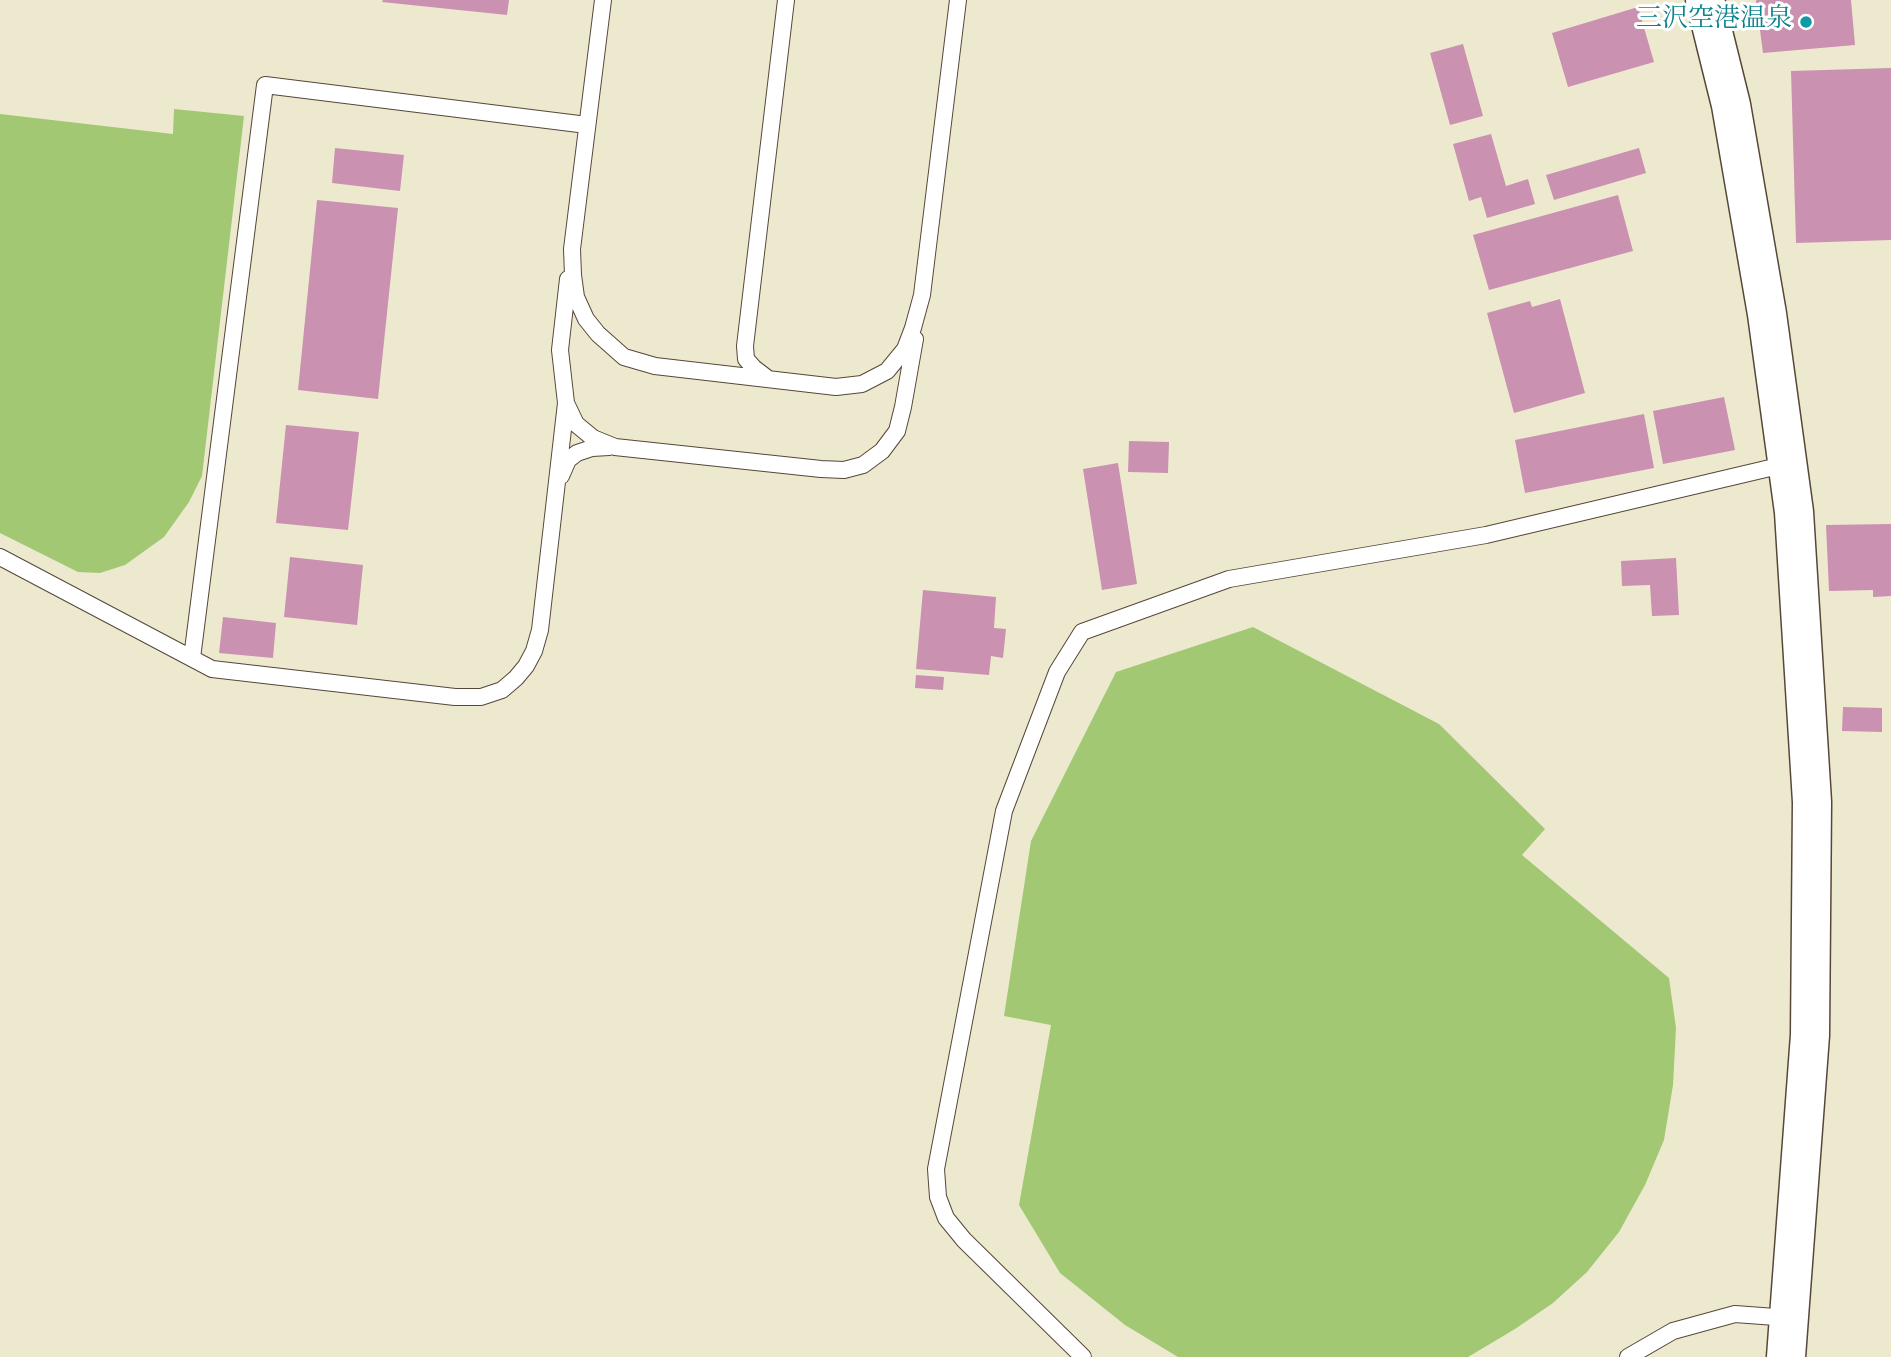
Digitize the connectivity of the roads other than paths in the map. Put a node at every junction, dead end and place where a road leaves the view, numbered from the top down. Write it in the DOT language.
graph roads {
  1 [pos="603,0"];
  2 [pos="786,0"];
  3 [pos="958,0"];
  4 [pos="1705,0"];
  5 [pos="587,125"];
  6 [pos="572,249"];
  7 [pos="922,295"];
  8 [pos="769,379"];
  9 [pos="566,403"];
  10 [pos="615,447"];
  11 [pos="1787,464"];
  12 [pos="558,483"];
  13 [pos="0,556"];
  14 [pos="192,658"];
  15 [pos="1789,1318"];
  16 [pos="1083,1357"];
  17 [pos="1628,1357"];
  18 [pos="1786,1357"];
  1 -- 5 [label="lane"];
  2 -- 8 [label="lane"];
  3 -- 7 [label="lane"];
  4 -- 11 [label="street"];
  5 -- 6 [label="lane"];
  5 -- 14 [label="lane"];
  6 -- 8 [label="lane"];
  6 -- 9 [label="lane"];
  7 -- 8 [label="lane"];
  7 -- 10 [label="lane"];
  9 -- 10 [label="lane"];
  9 -- 12 [label="lane"];
  10 -- 12 [label="lane"];
  11 -- 15 [label="street"];
  11 -- 16 [label="lane"];
  12 -- 14 [label="lane"];
  13 -- 14 [label="lane"];
  15 -- 17 [label="lane"];
  15 -- 18 [label="street"];
}
